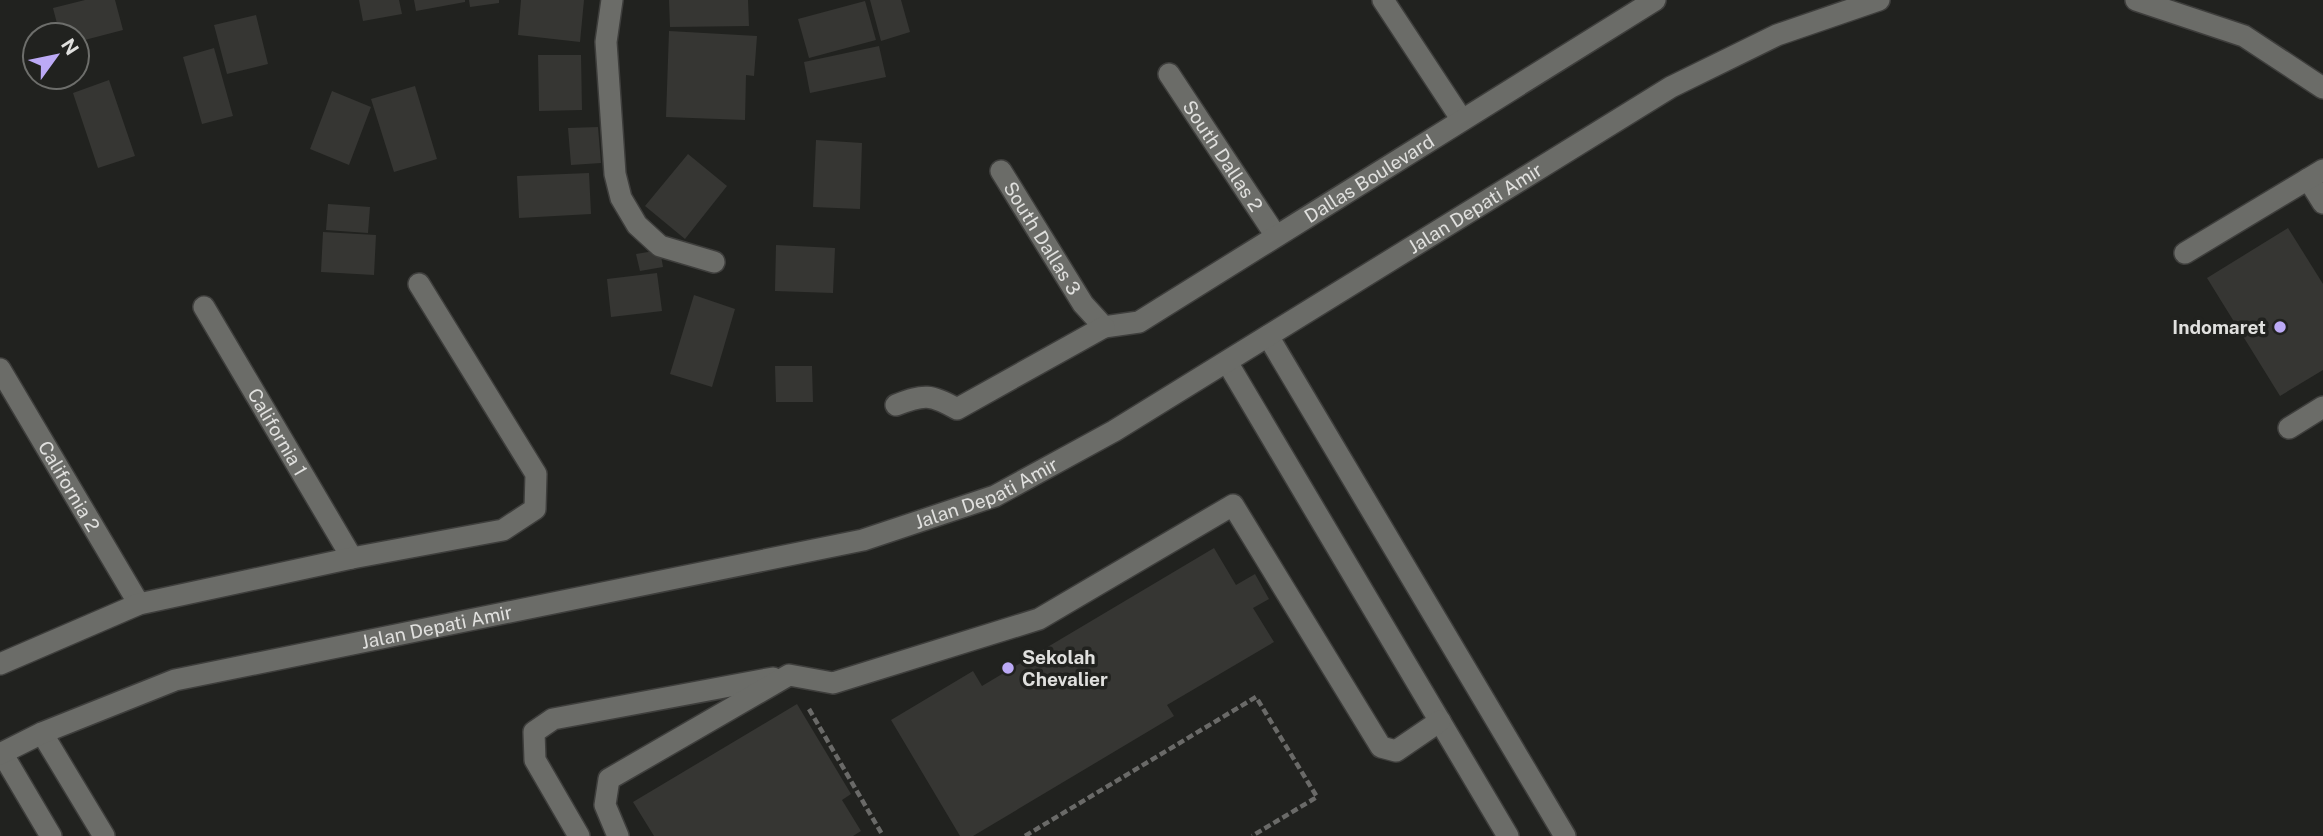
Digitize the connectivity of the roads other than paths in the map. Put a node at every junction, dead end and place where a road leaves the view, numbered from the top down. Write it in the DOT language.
graph roads {
  1 [pos="612,0"];
  2 [pos="1383,0"];
  3 [pos="1655,0"];
  4 [pos="1879,0"];
  5 [pos="2136,0"];
  6 [pos="1169,74"];
  7 [pos="2323,88"];
  8 [pos="1462,120"];
  9 [pos="1001,171"];
  10 [pos="2316,174"];
  11 [pos="2323,203"];
  12 [pos="1276,236"];
  13 [pos="2185,253"];
  14 [pos="713,262"];
  15 [pos="419,284"];
  16 [pos="204,307"];
  17 [pos="1104,327"];
  18 [pos="1268,336"];
  19 [pos="1227,362"];
  20 [pos="0,369"];
  21 [pos="896,405"];
  22 [pos="2323,407"];
  23 [pos="2289,428"];
  24 [pos="352,558"];
  25 [pos="139,604"];
  26 [pos="0,664"];
  27 [pos="789,675"];
  28 [pos="1440,721"];
  29 [pos="42,733"];
  30 [pos="1,753"];
  31 [pos="51,836"];
  32 [pos="104,836"];
  33 [pos="579,836"];
  34 [pos="618,836"];
  35 [pos="1508,836"];
  36 [pos="1565,836"];
  1 -- 14 [label="street"];
  2 -- 8 [label="street"];
  3 -- 8 [label="street, Dallas Boulevard"];
  4 -- 18 [label="street, Jalan Depati Amir"];
  5 -- 7 [label="street"];
  6 -- 12 [label="street, South Dallas 2"];
  8 -- 12 [label="street, Dallas Boulevard"];
  9 -- 17 [label="street, South Dallas 3"];
  10 -- 11 [label="street"];
  10 -- 13 [label="street"];
  12 -- 17 [label="street, Dallas Boulevard"];
  15 -- 24 [label="street"];
  16 -- 24 [label="street, California 1"];
  17 -- 21 [label="street"];
  18 -- 19 [label="street, Jalan Depati Amir"];
  18 -- 36 [label="street"];
  19 -- 28 [label="street"];
  19 -- 29 [label="street, Jalan Depati Amir"];
  20 -- 25 [label="street, California 2"];
  22 -- 23 [label="street"];
  24 -- 25 [label="street"];
  25 -- 26 [label="street"];
  27 -- 28 [label="street"];
  27 -- 33 [label="street"];
  27 -- 34 [label="street"];
  28 -- 35 [label="street"];
  29 -- 30 [label="street, Jalan Depati Amir"];
  29 -- 32 [label="street"];
  30 -- 31 [label="street"];
}
